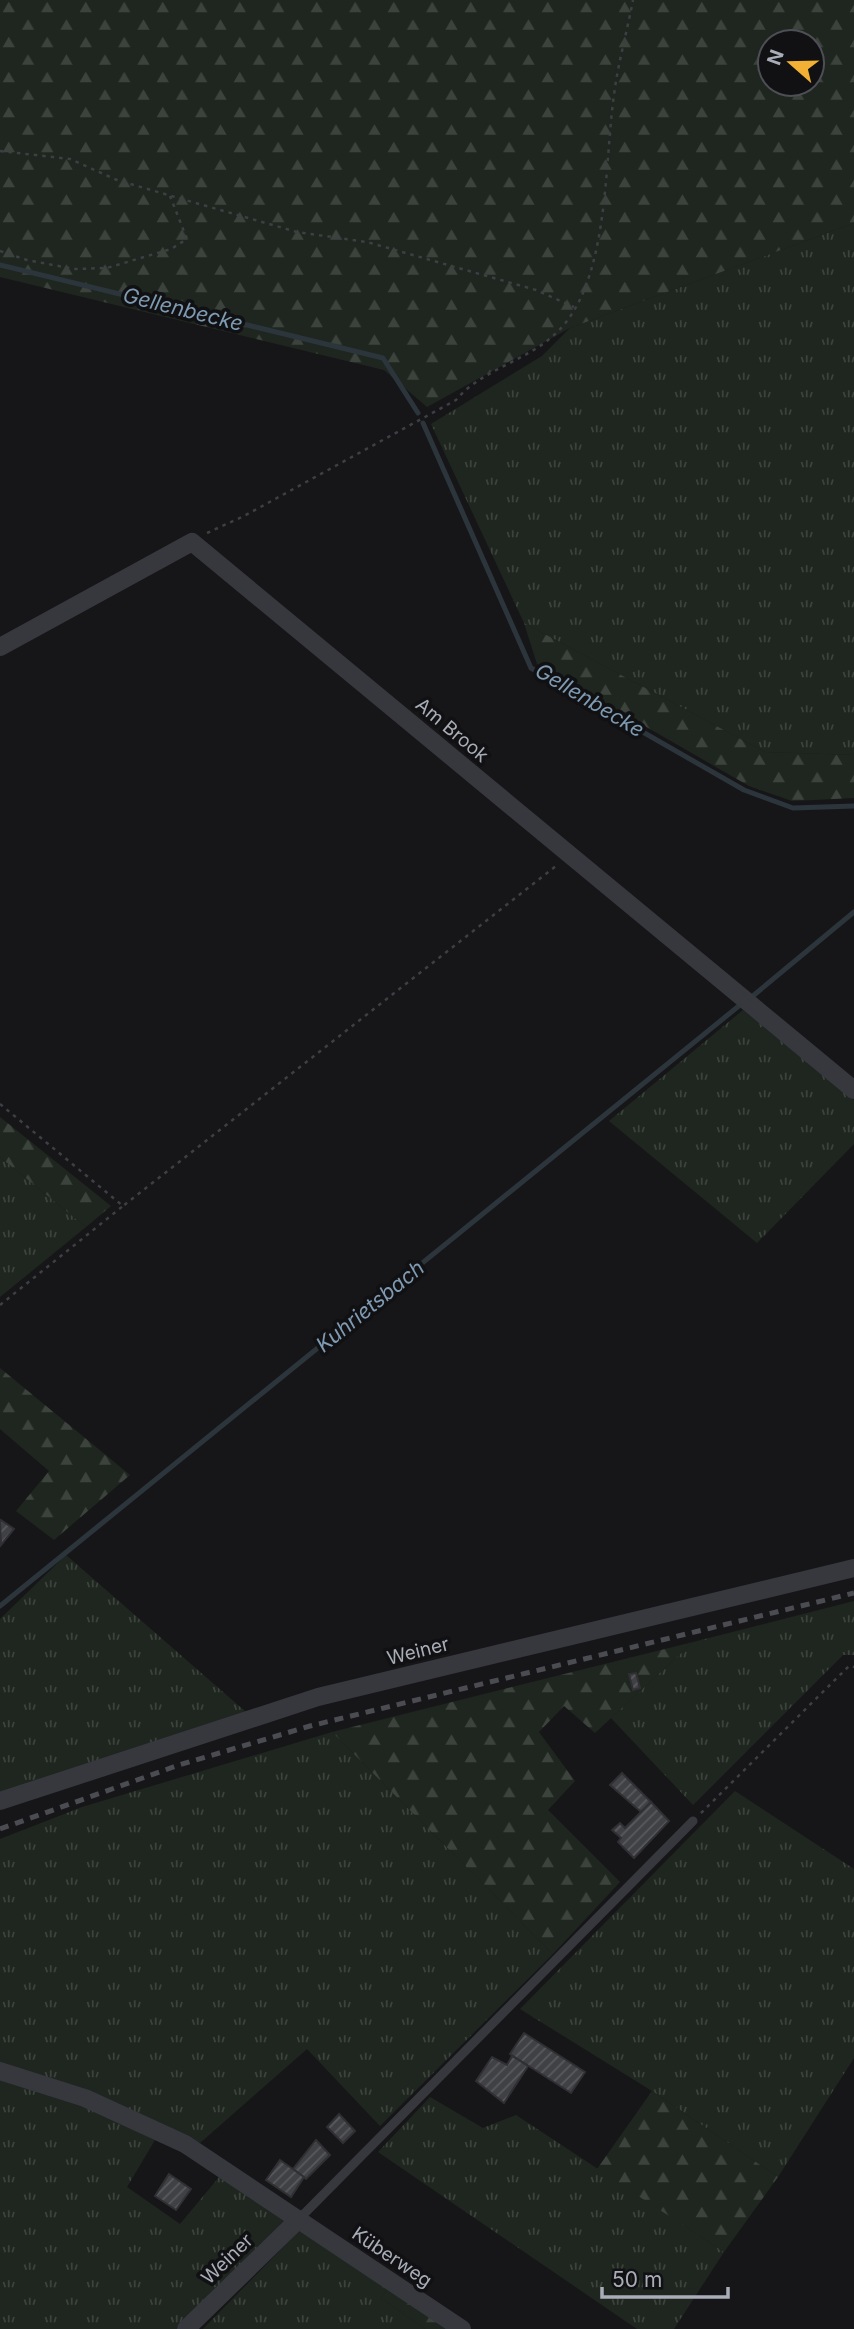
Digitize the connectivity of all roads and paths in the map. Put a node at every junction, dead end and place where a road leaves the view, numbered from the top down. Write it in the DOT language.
graph roads {
  1 [pos="633,0"];
  2 [pos="0,151"];
  3 [pos="168,195"];
  4 [pos="0,251"];
  5 [pos="574,307"];
  6 [pos="192,542"];
  7 [pos="0,647"];
  8 [pos="570,855"];
  9 [pos="854,1090"];
  10 [pos="0,1104"];
  11 [pos="123,1206"];
  12 [pos="0,1305"];
  13 [pos="854,1568"];
  14 [pos="854,1667"];
  15 [pos="0,1801"];
  16 [pos="693,1821"];
  17 [pos="0,2071"];
  18 [pos="299,2219"];
  19 [pos="186,2329"];
  20 [pos="462,2329"];
  1 -- 5 [label="path"];
  2 -- 3 [label="path"];
  3 -- 4 [label="path"];
  3 -- 5 [label="path"];
  5 -- 6 [label="path"];
  6 -- 7 [label="street"];
  6 -- 8 [label="street, Am Brook"];
  8 -- 9 [label="street, Am Brook"];
  8 -- 11 [label="path"];
  10 -- 11 [label="path"];
  11 -- 12 [label="path"];
  13 -- 15 [label="street, Weiner"];
  14 -- 16 [label="path"];
  16 -- 18 [label="lane"];
  17 -- 18 [label="street, Küberweg"];
  18 -- 19 [label="street, Weiner"];
  18 -- 20 [label="street, Küberweg"];
}
